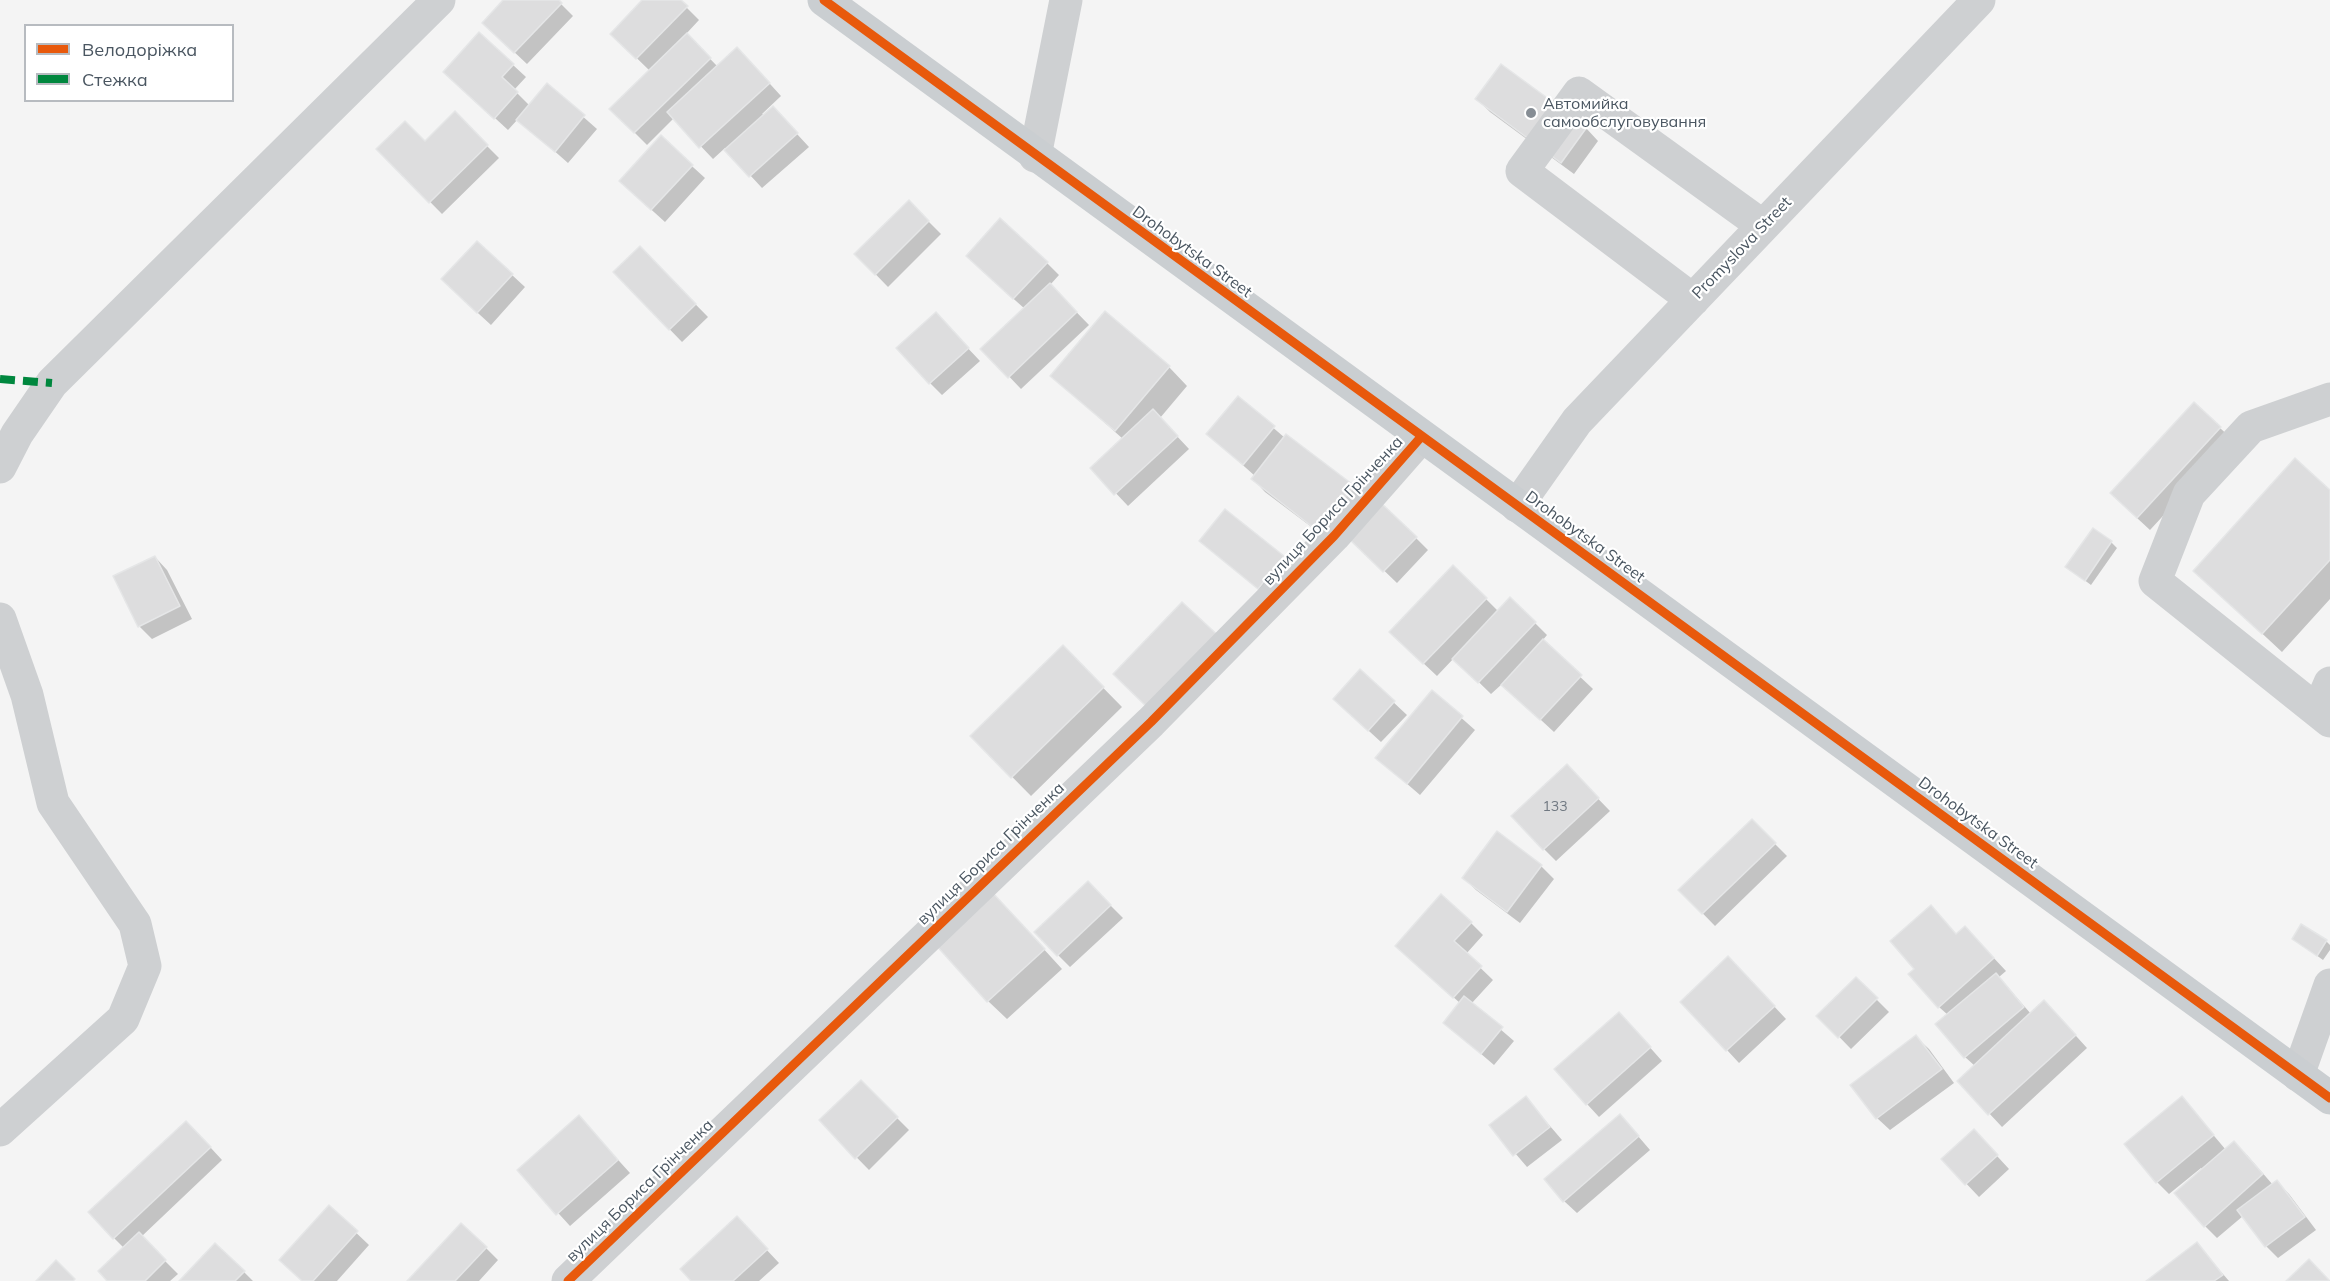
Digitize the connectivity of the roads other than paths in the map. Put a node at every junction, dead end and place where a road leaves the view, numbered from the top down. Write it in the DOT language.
graph roads {
  1 [pos="439,0"];
  2 [pos="824,0"];
  3 [pos="1066,0"];
  4 [pos="1979,0"];
  5 [pos="1035,156"];
  6 [pos="1763,226"];
  7 [pos="1693,300"];
  8 [pos="2330,399"];
  9 [pos="1421,437"];
  10 [pos="0,467"];
  11 [pos="1517,506"];
  12 [pos="0,619"];
  13 [pos="2326,705"];
  14 [pos="2330,985"];
  15 [pos="2298,1075"];
  16 [pos="2330,1098"];
  17 [pos="0,1130"];
  18 [pos="568,1281"];
  1 -- 10 [label="street"];
  2 -- 5 [label="main road, Drohobytska Street"];
  3 -- 5 [label="street"];
  4 -- 6 [label="street, Promyslova Street"];
  5 -- 9 [label="main road, Drohobytska Street"];
  6 -- 7 [label="street, Promyslova Street"];
  6 -- 7 [label="street"];
  7 -- 11 [label="street, Promyslova Street"];
  8 -- 13 [label="street"];
  9 -- 11 [label="main road, Drohobytska Street"];
  9 -- 18 [label="street, вулиця Бориса Грінченка"];
  11 -- 15 [label="main road, Drohobytska Street"];
  12 -- 17 [label="street"];
  14 -- 15 [label="street"];
  15 -- 16 [label="main road, Drohobytska Street"];
}
